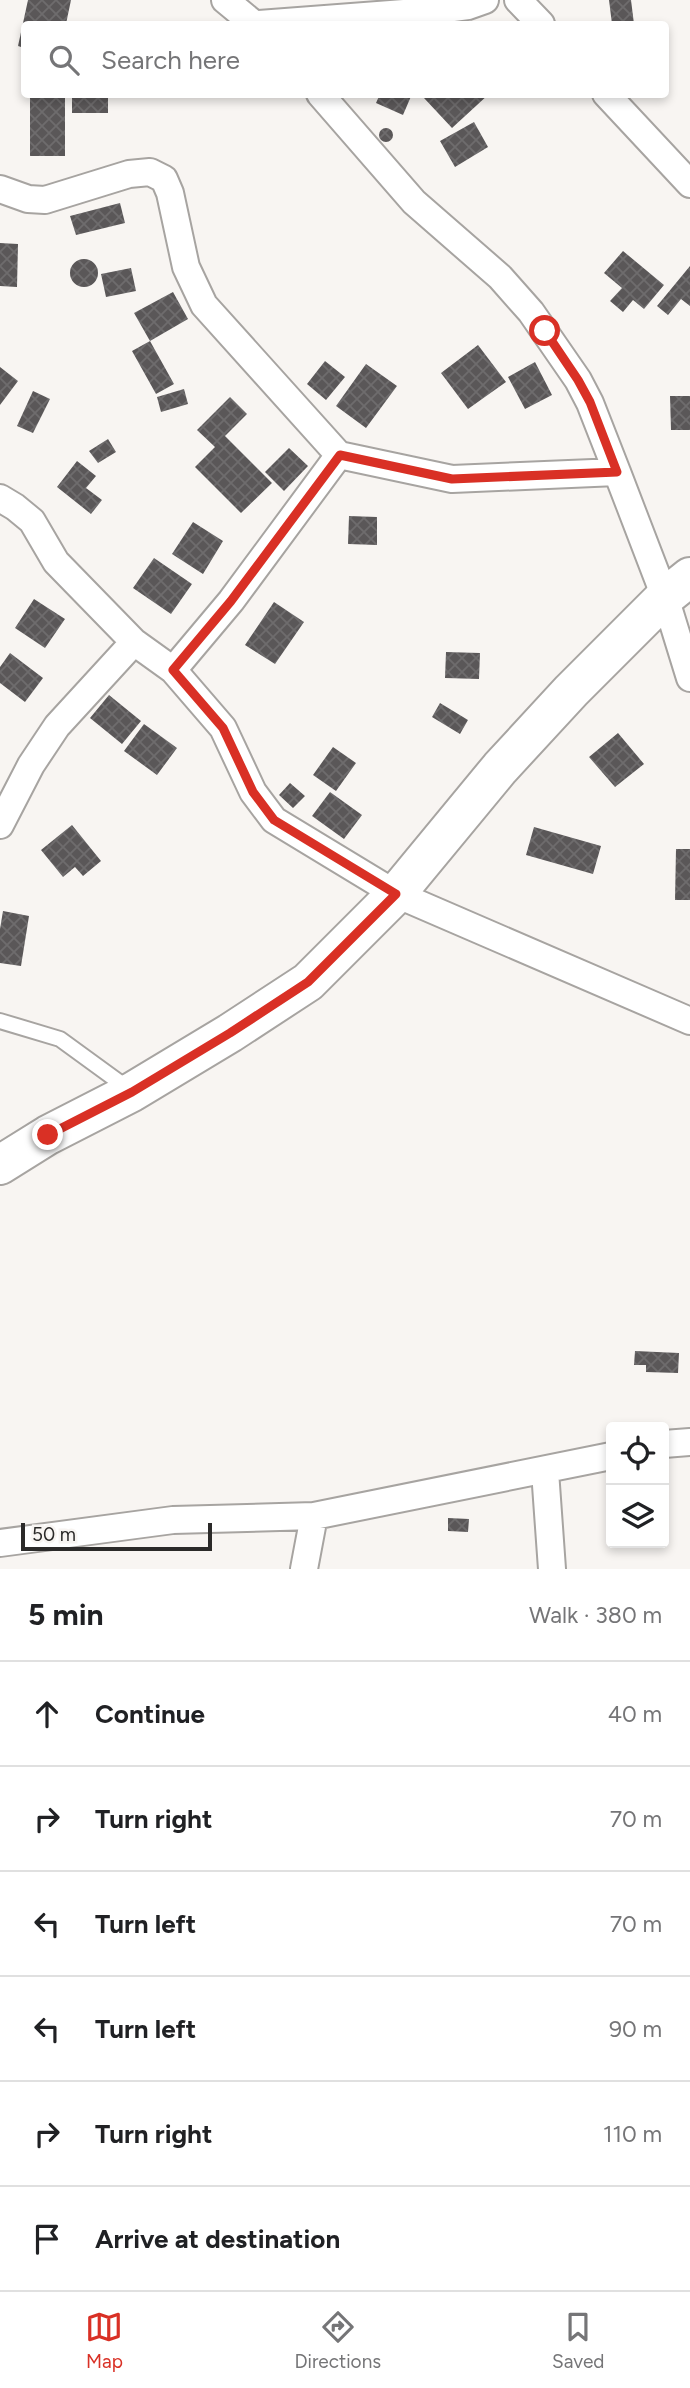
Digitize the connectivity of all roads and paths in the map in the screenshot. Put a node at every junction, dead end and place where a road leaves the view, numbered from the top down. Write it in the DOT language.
graph roads {
  1 [pos="225,0"];
  2 [pos="485,0"];
  3 [pos="518,0"];
  4 [pos="253,21"];
  5 [pos="297,21"];
  6 [pos="538,21"];
  7 [pos="323,98"];
  8 [pos="610,98"];
  9 [pos="690,184"];
  10 [pos="0,189"];
  11 [pos="340,455"];
  12 [pos="617,472"];
  13 [pos="0,498"];
  14 [pos="677,587"];
  15 [pos="134,642"];
  16 [pos="173,670"];
  17 [pos="690,678"];
  18 [pos="0,825"];
  19 [pos="396,894"];
  20 [pos="690,1020"];
  21 [pos="0,1021"];
  22 [pos="132,1092"];
  23 [pos="0,1165"];
  24 [pos="690,1441"];
  25 [pos="669,1443"];
  26 [pos="606,1457"];
  27 [pos="545,1471"];
  28 [pos="314,1516"];
  29 [pos="0,1543"];
  30 [pos="304,1569"];
  31 [pos="552,1569"];
  1 -- 4 [label="street"];
  2 -- 5 [label="street"];
  3 -- 6 [label="street"];
  7 -- 12 [label="street"];
  8 -- 9 [label="street"];
  10 -- 11 [label="street"];
  11 -- 12 [label="street"];
  11 -- 16 [label="street"];
  12 -- 14 [label="street"];
  13 -- 15 [label="street"];
  14 -- 17 [label="street"];
  14 -- 19 [label="street"];
  15 -- 16 [label="street"];
  15 -- 18 [label="street"];
  16 -- 19 [label="street"];
  19 -- 20 [label="street"];
  19 -- 22 [label="street"];
  21 -- 22 [label="lane"];
  22 -- 23 [label="street"];
  24 -- 25 [label="street"];
  26 -- 27 [label="street"];
  27 -- 28 [label="street"];
  27 -- 31 [label="street"];
  28 -- 29 [label="street"];
  28 -- 30 [label="street"];
}
